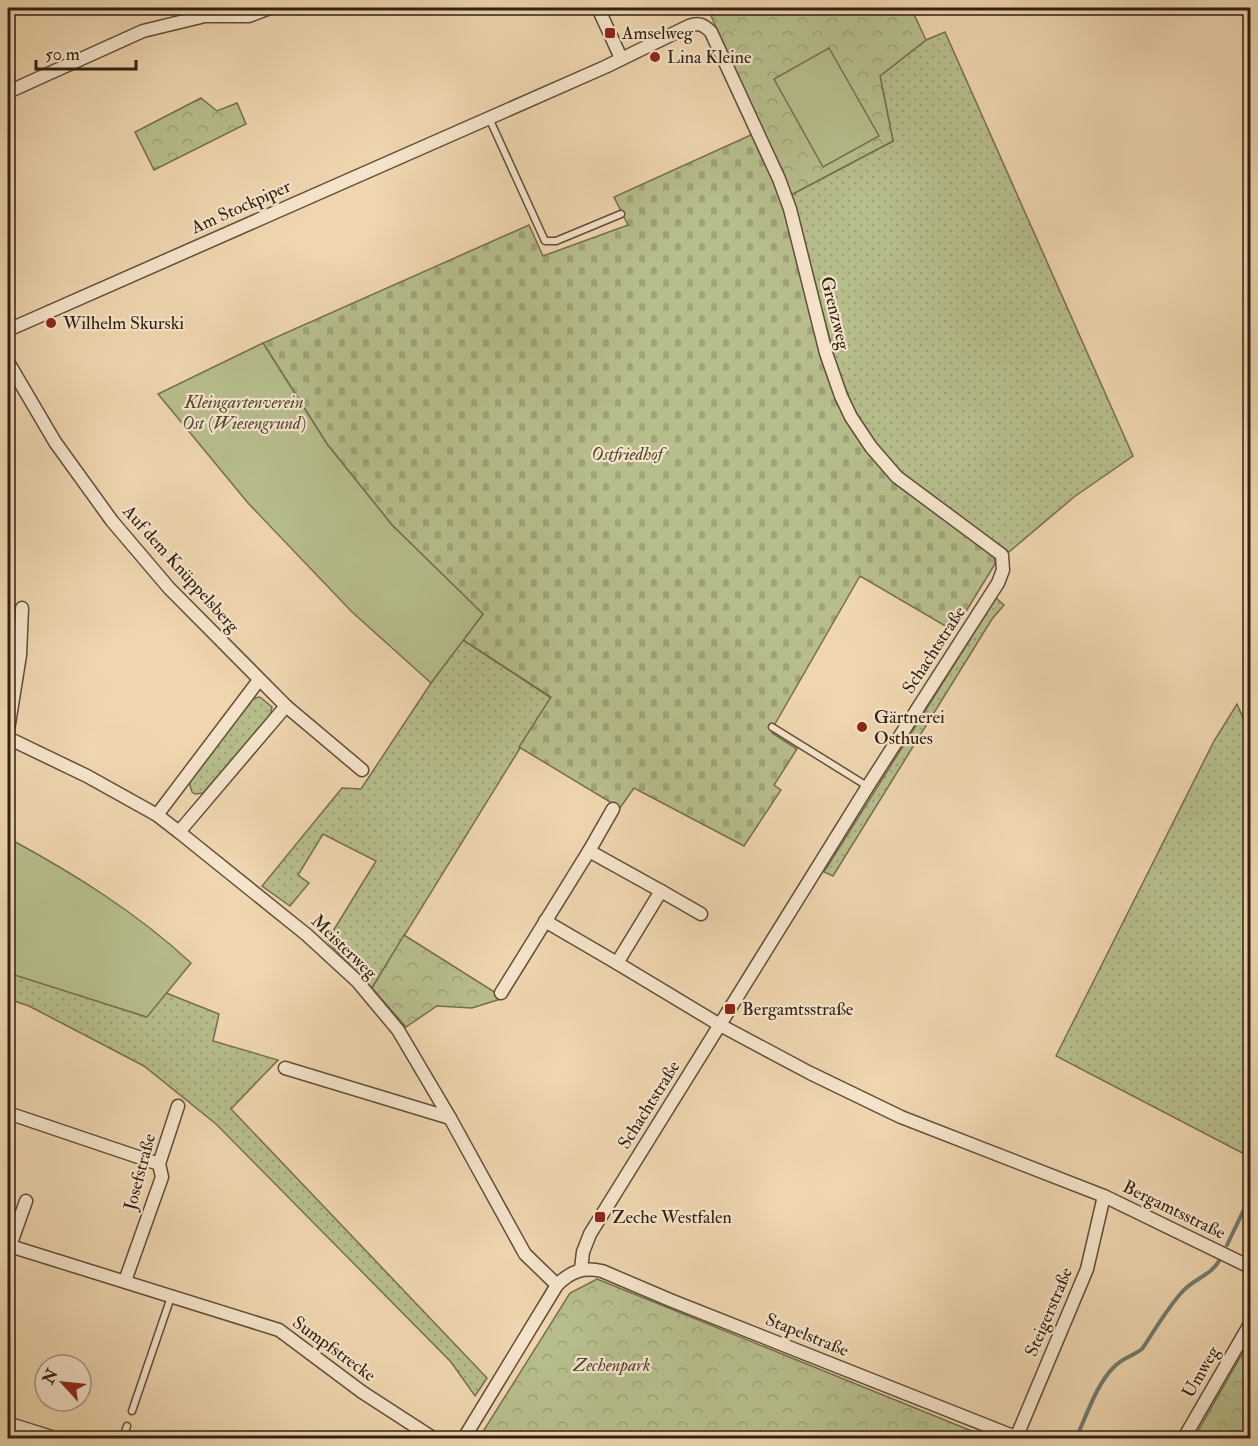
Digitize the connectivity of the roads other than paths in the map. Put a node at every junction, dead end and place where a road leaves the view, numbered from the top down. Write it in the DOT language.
graph roads {
  1 [pos="270,8"];
  2 [pos="598,8"];
  3 [pos="208,12"];
  4 [pos="245,12"];
  5 [pos="703,25"];
  6 [pos="621,58"];
  7 [pos="8,92"];
  8 [pos="488,118"];
  9 [pos="621,214"];
  10 [pos="8,330"];
  11 [pos="8,362"];
  12 [pos="1004,560"];
  13 [pos="22,608"];
  14 [pos="259,680"];
  15 [pos="286,706"];
  16 [pos="771,727"];
  17 [pos="8,730"];
  18 [pos="8,738"];
  19 [pos="362,770"];
  20 [pos="868,786"];
  21 [pos="613,809"];
  22 [pos="157,815"];
  23 [pos="179,832"];
  24 [pos="589,851"];
  25 [pos="661,891"];
  26 [pos="701,914"];
  27 [pos="546,921"];
  28 [pos="617,963"];
  29 [pos="501,993"];
  30 [pos="720,1025"];
  31 [pos="285,1068"];
  32 [pos="178,1106"];
  33 [pos="8,1113"];
  34 [pos="450,1118"];
  35 [pos="159,1164"];
  36 [pos="1104,1196"];
  37 [pos="26,1202"];
  38 [pos="1251,1267"];
  39 [pos="581,1269"];
  40 [pos="125,1281"];
  41 [pos="557,1285"];
  42 [pos="171,1297"];
  43 [pos="1251,1324"];
  44 [pos="132,1412"];
  45 [pos="8,1425"];
  46 [pos="127,1426"];
  47 [pos="50,1438"];
  48 [pos="123,1438"];
  49 [pos="433,1438"];
  50 [pos="464,1438"];
  51 [pos="1017,1438"];
  52 [pos="1184,1438"];
  1 -- 4 [label="street"];
  2 -- 6 [label="street"];
  3 -- 4 [label="street"];
  3 -- 7 [label="street"];
  5 -- 6 [label="street, Am Stockpiper"];
  5 -- 12 [label="street, Grenzweg"];
  6 -- 8 [label="street, Am Stockpiper"];
  8 -- 9 [label="lane"];
  8 -- 10 [label="street, Am Stockpiper"];
  11 -- 14 [label="street, Auf dem Knüppelsberg"];
  12 -- 20 [label="street, Schachtstraße"];
  13 -- 17 [label="street"];
  14 -- 15 [label="street, Auf dem Knüppelsberg"];
  14 -- 22 [label="street"];
  15 -- 19 [label="street, Auf dem Knüppelsberg"];
  15 -- 23 [label="street"];
  16 -- 20 [label="lane"];
  18 -- 22 [label="street, Meisterweg"];
  20 -- 30 [label="street, Schachtstraße"];
  21 -- 24 [label="street"];
  22 -- 23 [label="street, Meisterweg"];
  23 -- 34 [label="street, Meisterweg"];
  24 -- 25 [label="street"];
  24 -- 27 [label="street"];
  25 -- 26 [label="street"];
  25 -- 28 [label="street"];
  27 -- 28 [label="street, Bergamtsstraße"];
  27 -- 29 [label="street"];
  28 -- 30 [label="street, Bergamtsstraße"];
  30 -- 36 [label="street, Bergamtsstraße"];
  30 -- 39 [label="street, Schachtstraße"];
  31 -- 34 [label="street"];
  32 -- 35 [label="street, Josefstraße"];
  33 -- 35 [label="street"];
  34 -- 41 [label="street, Meisterweg"];
  35 -- 40 [label="street, Josefstraße"];
  36 -- 38 [label="street, Bergamtsstraße"];
  36 -- 51 [label="street, Steigerstraße"];
  37 -- 40 [label="street, Sumpfstrecke"];
  39 -- 41 [label="street"];
  39 -- 51 [label="street, Stapelstraße"];
  40 -- 42 [label="street, Sumpfstrecke"];
  41 -- 50 [label="street"];
  42 -- 44 [label="lane"];
  42 -- 49 [label="street, Sumpfstrecke"];
  43 -- 52 [label="street, Umweg"];
  45 -- 47 [label="street"];
  46 -- 48 [label="lane"];
}
